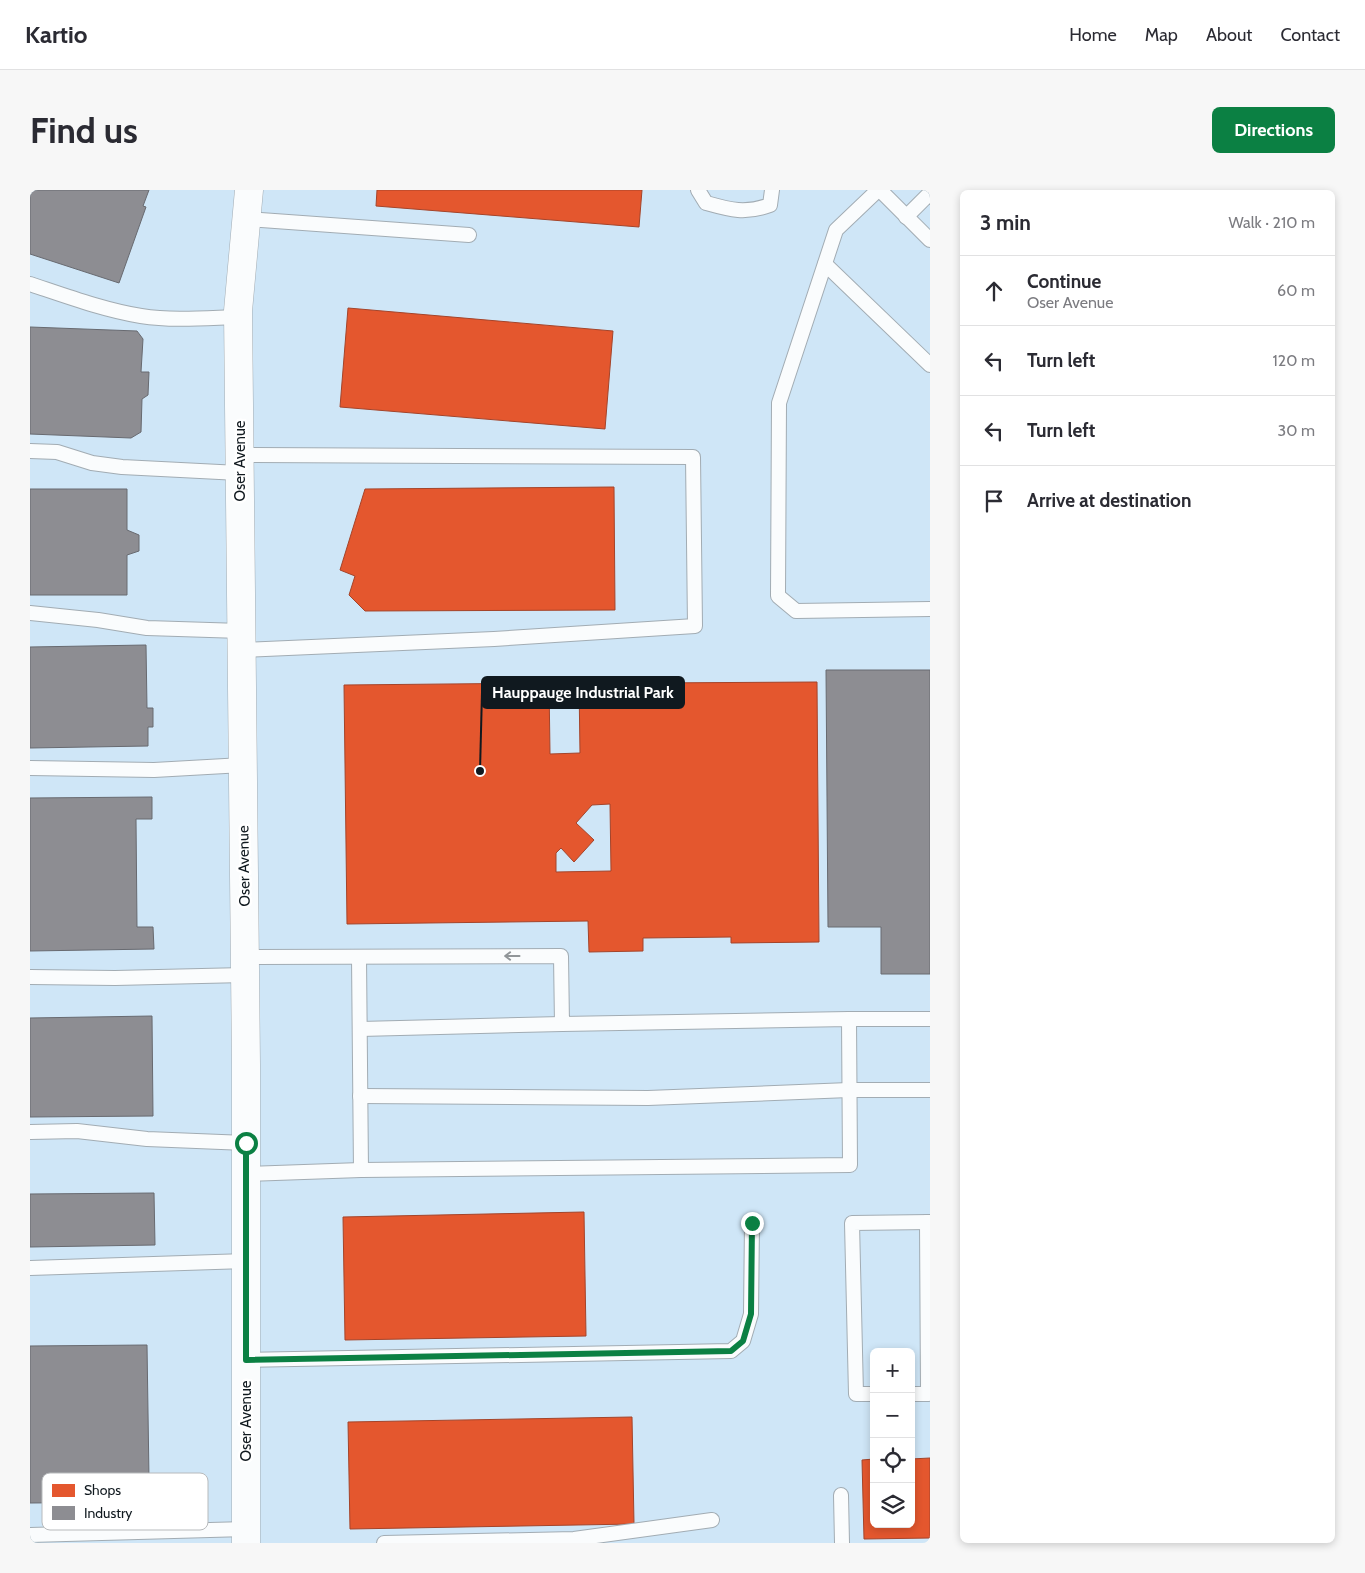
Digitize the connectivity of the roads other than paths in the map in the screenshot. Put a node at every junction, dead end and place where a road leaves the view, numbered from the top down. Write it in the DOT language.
graph roads {
  1 [pos="249,190"];
  2 [pos="698,190"];
  3 [pos="772,190"];
  4 [pos="879,190"];
  5 [pos="930,193"];
  6 [pos="906,217"];
  7 [pos="247,219"];
  8 [pos="469,235"];
  9 [pos="930,240"];
  10 [pos="825,264"];
  11 [pos="30,284"];
  12 [pos="238,317"];
  13 [pos="930,365"];
  14 [pos="30,451"];
  15 [pos="240,464"];
  16 [pos="928,605"];
  17 [pos="30,613"];
  18 [pos="242,641"];
  19 [pos="243,765"];
  20 [pos="30,768"];
  21 [pos="359,957"];
  22 [pos="245,966"];
  23 [pos="30,977"];
  24 [pos="849,1019"];
  25 [pos="930,1019"];
  26 [pos="562,1024"];
  27 [pos="360,1028"];
  28 [pos="849,1090"];
  29 [pos="930,1090"];
  30 [pos="360,1096"];
  31 [pos="30,1132"];
  32 [pos="246,1143"];
  33 [pos="361,1170"];
  34 [pos="246,1174"];
  35 [pos="928,1222"];
  36 [pos="752,1223"];
  37 [pos="246,1261"];
  38 [pos="30,1268"];
  39 [pos="246,1360"];
  40 [pos="870,1394"];
  41 [pos="915,1394"];
  42 [pos="841,1495"];
  43 [pos="712,1520"];
  44 [pos="30,1535"];
  45 [pos="246,1536"];
  46 [pos="384,1543"];
  47 [pos="842,1543"];
  1 -- 7 [label="street, Oser Avenue"];
  2 -- 3 [label="lane"];
  4 -- 6 [label="lane"];
  4 -- 10 [label="lane"];
  5 -- 6 [label="lane"];
  6 -- 9 [label="lane"];
  7 -- 8 [label="lane"];
  7 -- 12 [label="street, Oser Avenue"];
  10 -- 13 [label="lane"];
  10 -- 16 [label="lane"];
  11 -- 12 [label="lane"];
  12 -- 15 [label="street, Oser Avenue"];
  14 -- 15 [label="lane"];
  15 -- 18 [label="street, Oser Avenue"];
  15 -- 18 [label="lane"];
  17 -- 18 [label="lane"];
  18 -- 19 [label="street, Oser Avenue"];
  19 -- 20 [label="lane"];
  19 -- 22 [label="street, Oser Avenue"];
  21 -- 22 [label="lane"];
  26 -- 21 [label="lane, one-way"];
  21 -- 27 [label="lane"];
  22 -- 23 [label="lane"];
  22 -- 32 [label="street, Oser Avenue"];
  24 -- 25 [label="lane"];
  24 -- 26 [label="lane"];
  24 -- 28 [label="lane"];
  26 -- 27 [label="lane"];
  27 -- 30 [label="lane"];
  28 -- 29 [label="lane"];
  28 -- 30 [label="lane"];
  28 -- 33 [label="lane"];
  30 -- 33 [label="lane"];
  31 -- 32 [label="lane"];
  32 -- 34 [label="street, Oser Avenue"];
  33 -- 34 [label="lane"];
  34 -- 37 [label="street, Oser Avenue"];
  35 -- 40 [label="lane"];
  35 -- 41 [label="lane"];
  36 -- 39 [label="lane"];
  37 -- 38 [label="lane"];
  37 -- 39 [label="street, Oser Avenue"];
  39 -- 45 [label="street, Oser Avenue"];
  42 -- 47 [label="lane"];
  43 -- 46 [label="lane"];
  44 -- 45 [label="lane"];
}
